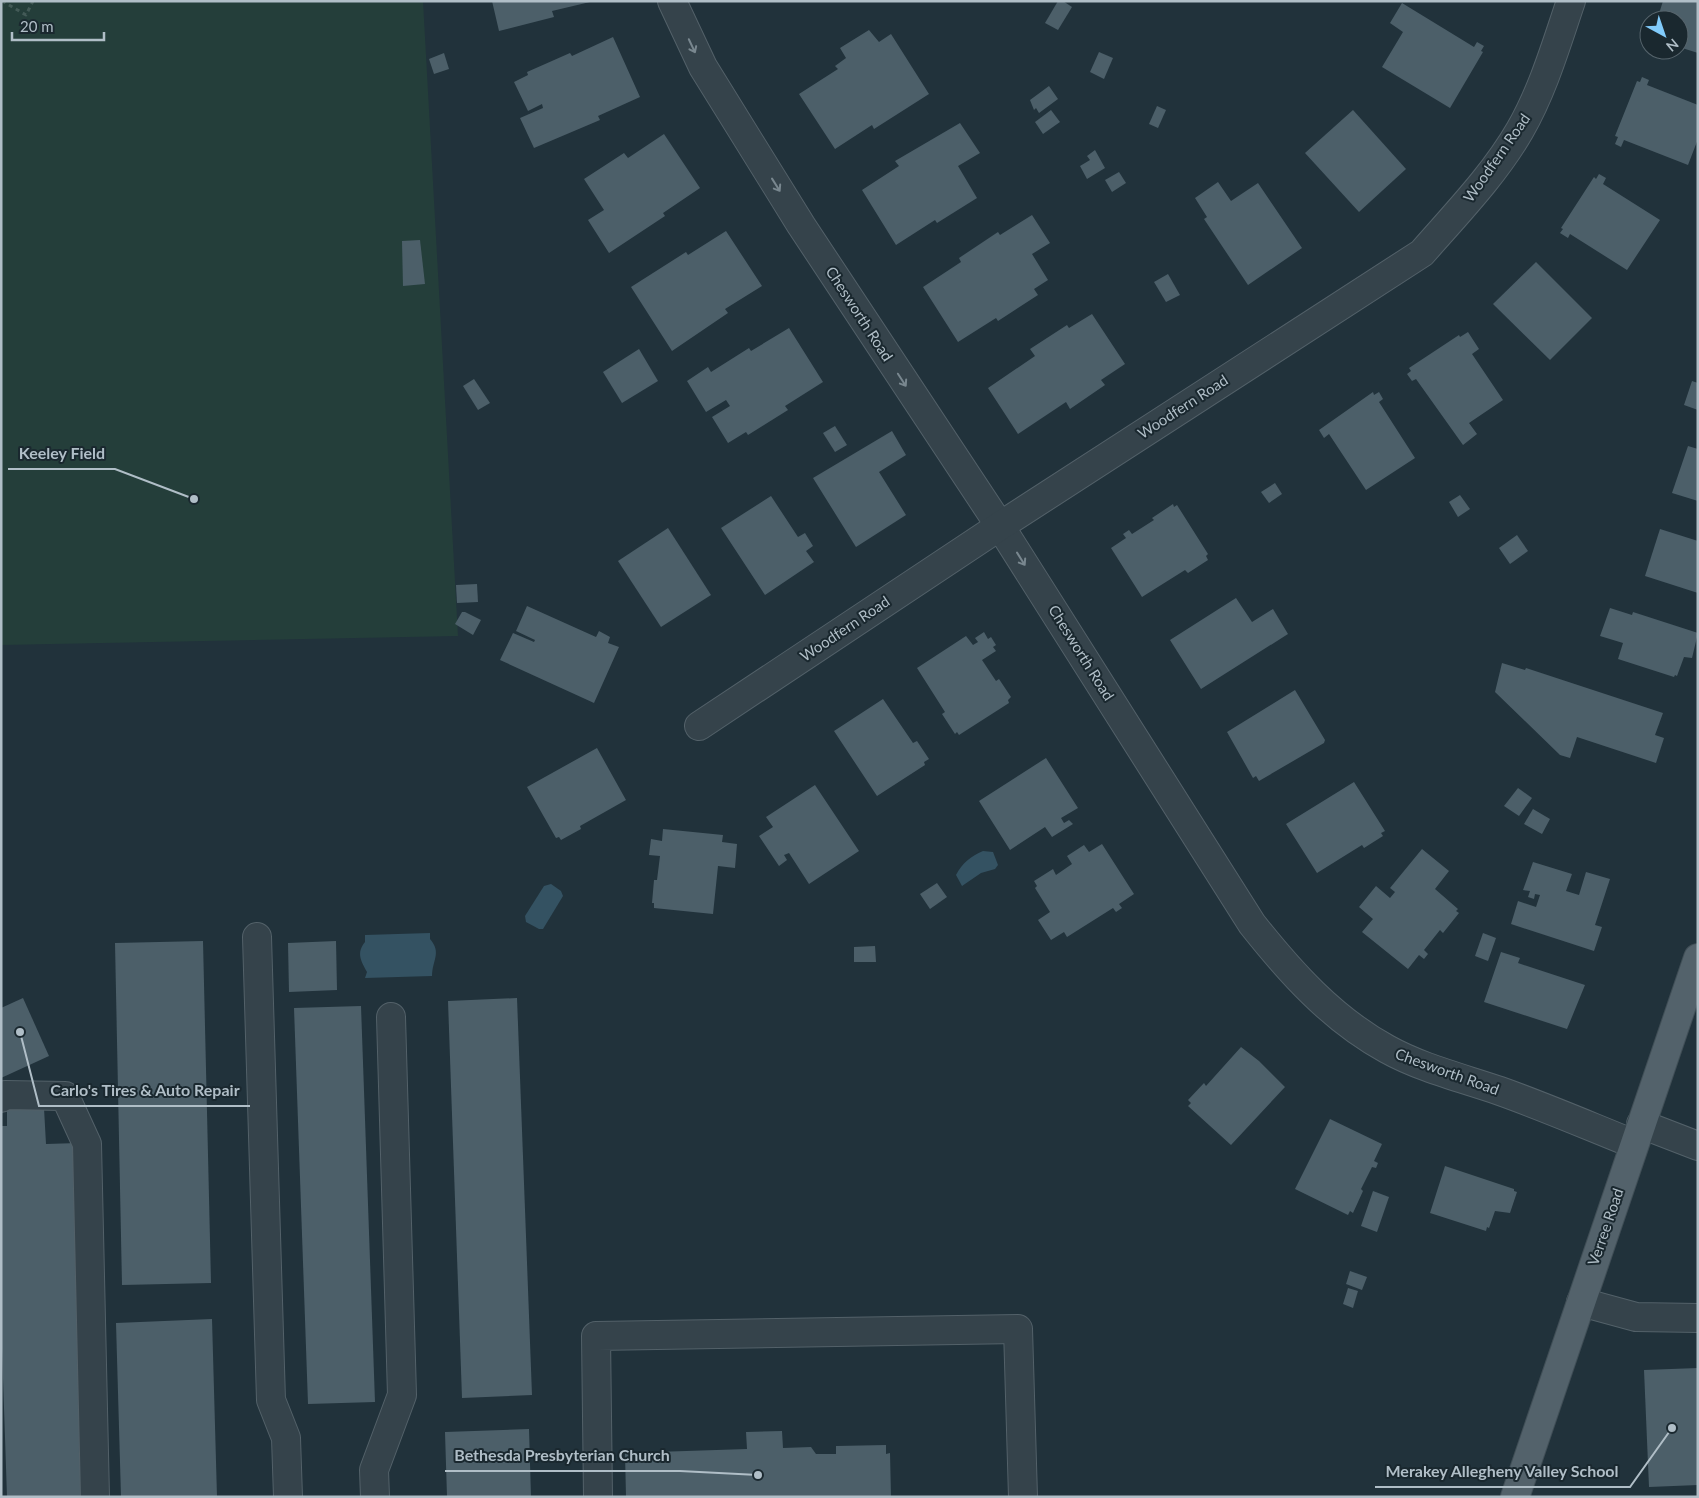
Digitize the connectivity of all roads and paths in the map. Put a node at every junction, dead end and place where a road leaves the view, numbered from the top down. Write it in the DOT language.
graph roads {
  1 [pos="2,1"];
  2 [pos="33,1"];
  3 [pos="672,1"];
  4 [pos="1570,1"];
  5 [pos="1000,526"];
  6 [pos="699,726"];
  7 [pos="257,937"];
  8 [pos="1698,958"];
  9 [pos="391,1017"];
  10 [pos="1,1098"];
  11 [pos="1637,1134"];
  12 [pos="1698,1146"];
  13 [pos="1581,1302"];
  14 [pos="1698,1318"];
  15 [pos="95,1497"];
  16 [pos="288,1497"];
  17 [pos="375,1497"];
  18 [pos="598,1497"];
  19 [pos="1023,1497"];
  20 [pos="1515,1497"];
  1 -- 2 [label="path"];
  3 -- 5 [label="street, Chesworth Road, one-way"];
  4 -- 5 [label="street, Woodfern Road"];
  5 -- 6 [label="street, Woodfern Road"];
  5 -- 11 [label="street, Chesworth Road, one-way"];
  7 -- 16 [label="street"];
  8 -- 11 [label="main road, Verree Road"];
  9 -- 17 [label="street"];
  10 -- 15 [label="street"];
  11 -- 12 [label="street, Chesworth Road"];
  11 -- 13 [label="main road, Verree Road"];
  13 -- 14 [label="street"];
  13 -- 20 [label="main road, Verree Road"];
  18 -- 19 [label="street"];
}
